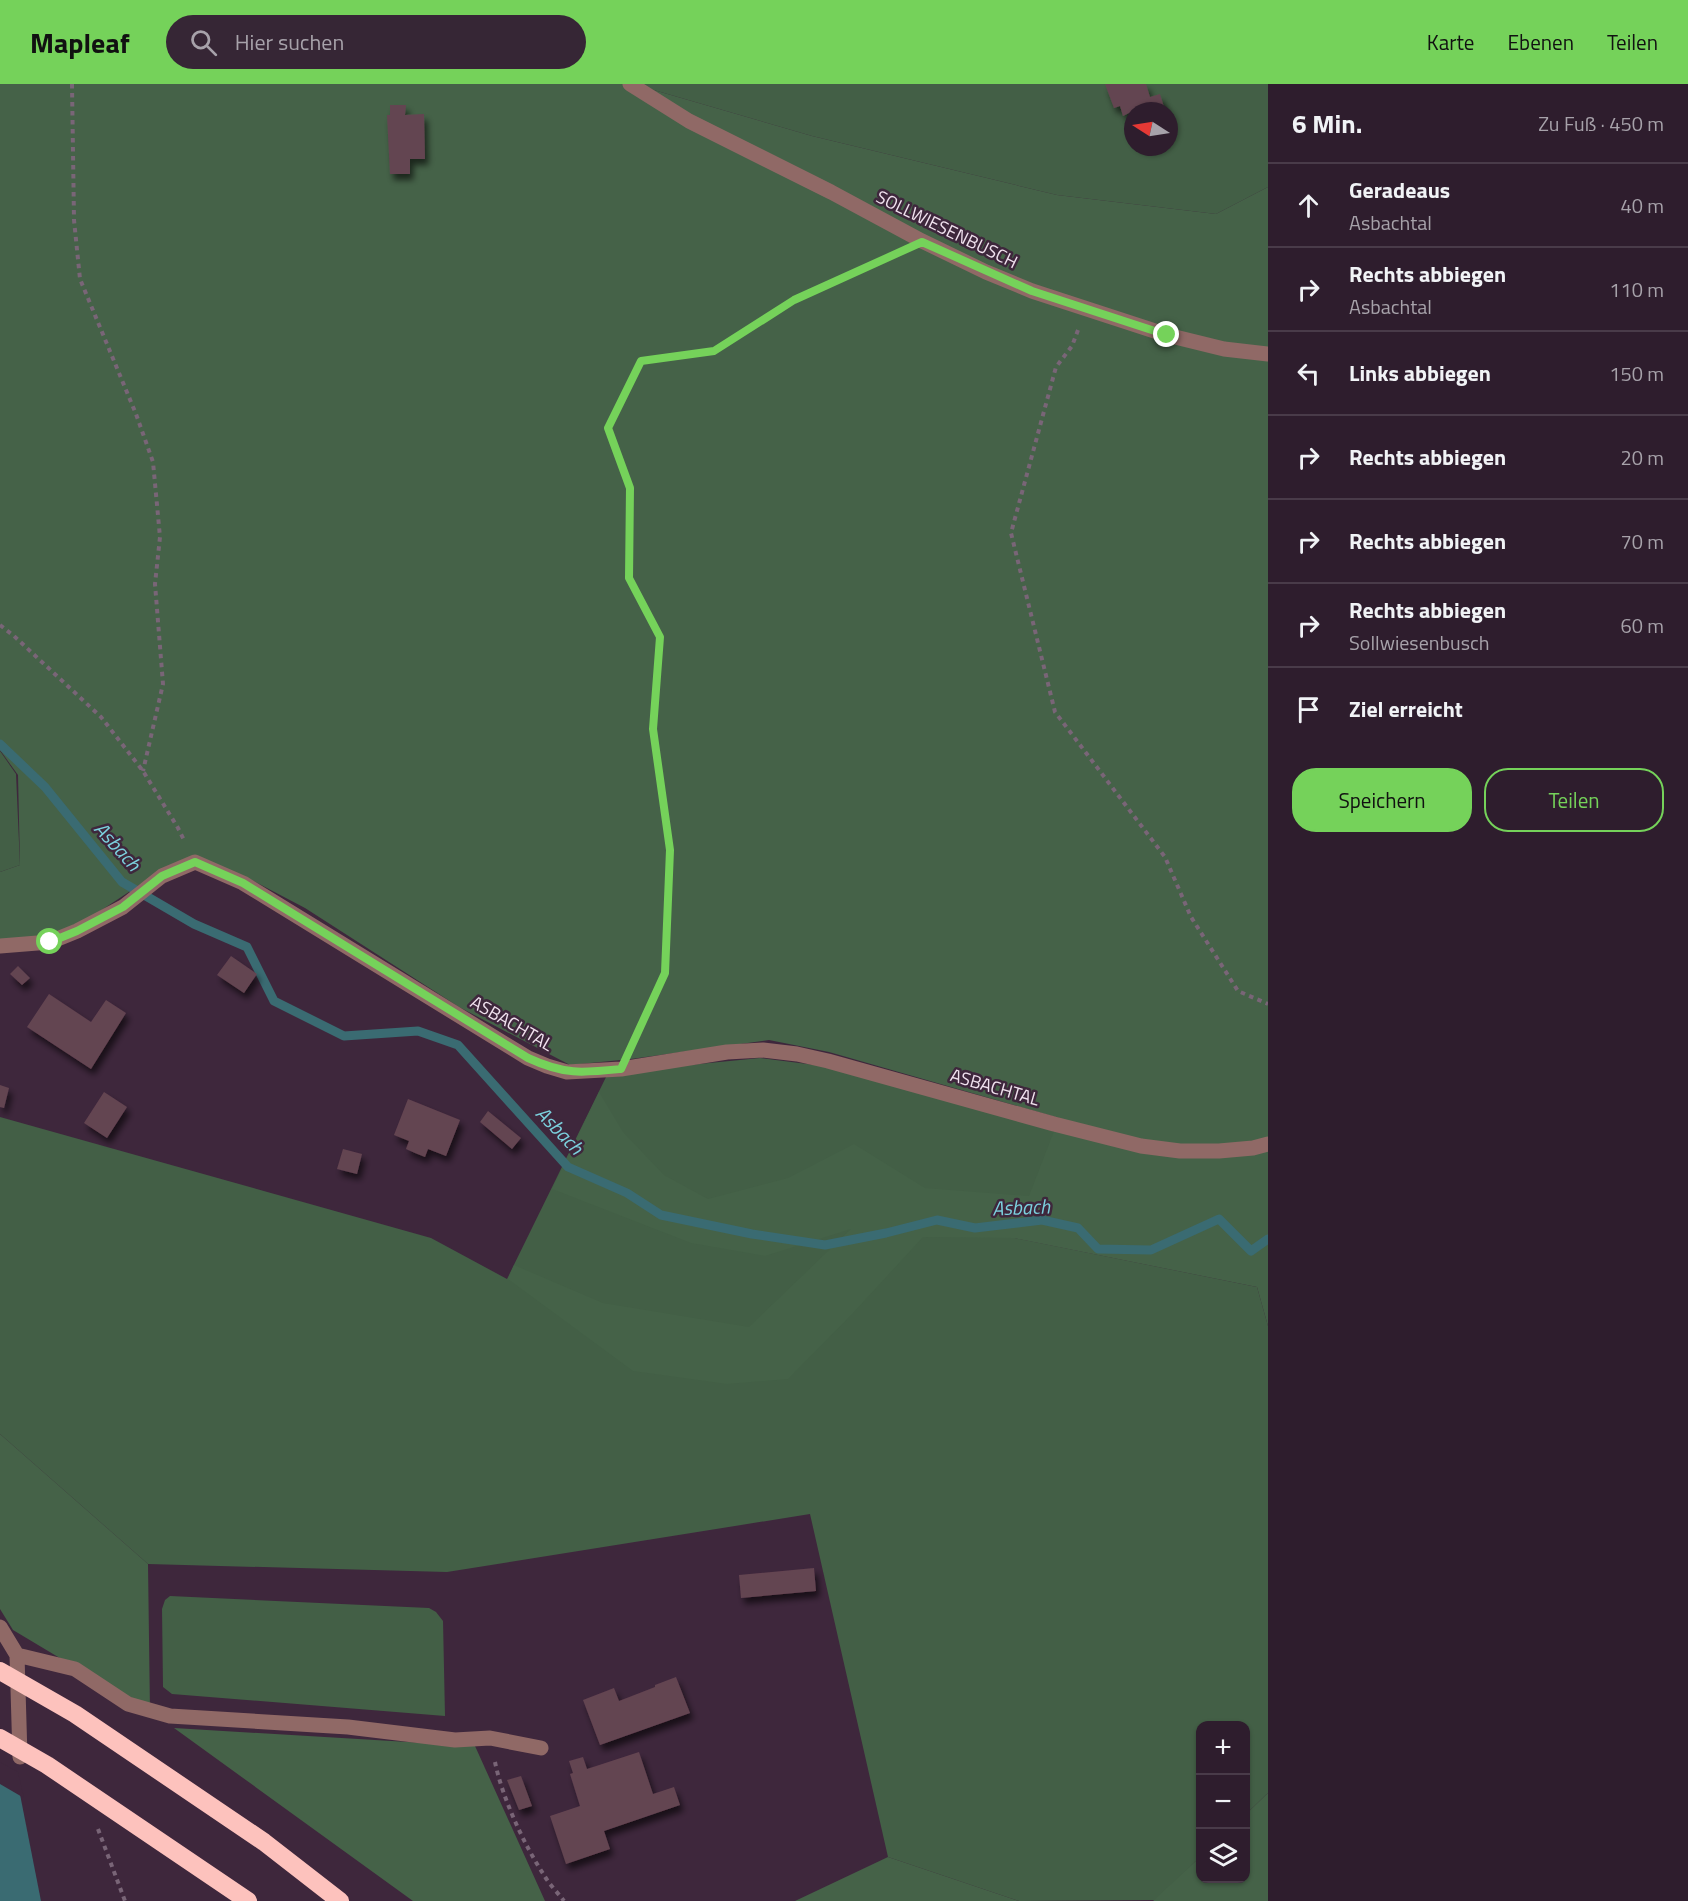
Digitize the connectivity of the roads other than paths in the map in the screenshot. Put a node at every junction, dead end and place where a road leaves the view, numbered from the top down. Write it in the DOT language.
graph roads {
  1 [pos="630,84"];
  2 [pos="1268,354"];
  3 [pos="0,946"];
  4 [pos="1268,1144"];
  5 [pos="0,1627"];
  6 [pos="17,1655"];
  7 [pos="0,1671"];
  8 [pos="0,1738"];
  9 [pos="541,1748"];
  10 [pos="20,1758"];
  11 [pos="248,1901"];
  12 [pos="340,1901"];
  1 -- 2 [label="street, SOLLWIESENBUSCH"];
  3 -- 4 [label="street, ASBACHTAL"];
  5 -- 6 [label="street"];
  6 -- 9 [label="street"];
  6 -- 10 [label="street"];
  7 -- 12 [label="highway, bridge"];
  8 -- 11 [label="highway, bridge"];
}
